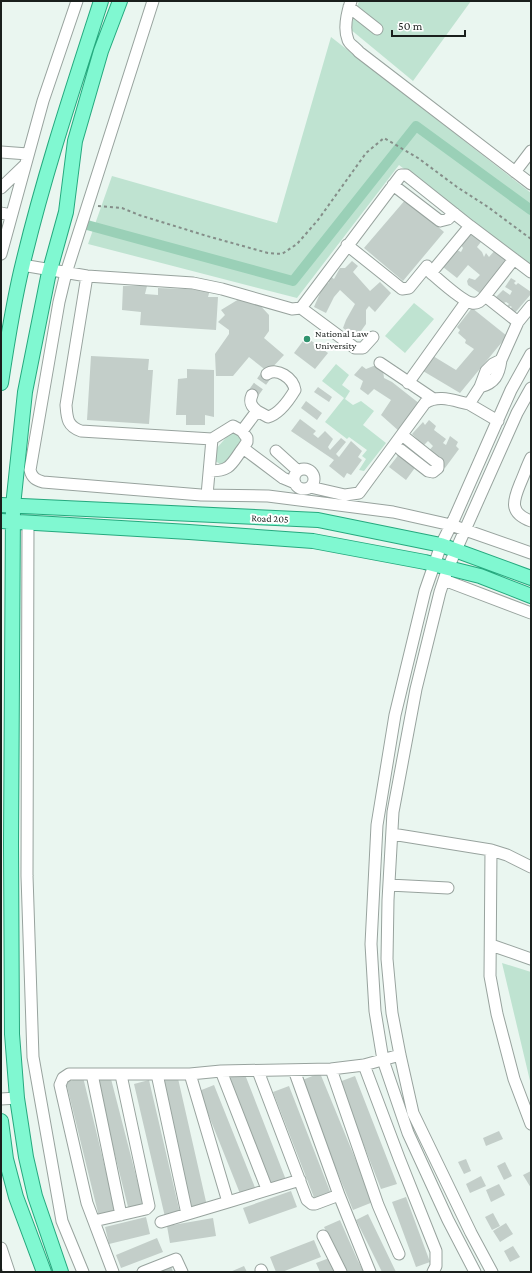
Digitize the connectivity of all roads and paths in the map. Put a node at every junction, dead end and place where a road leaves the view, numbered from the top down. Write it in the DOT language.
graph roads {
  1 [pos="76,1"];
  2 [pos="101,1"];
  3 [pos="120,1"];
  4 [pos="153,1"];
  5 [pos="350,4"];
  6 [pos="378,29"];
  7 [pos="531,151"];
  8 [pos="1,152"];
  9 [pos="28,154"];
  10 [pos="24,165"];
  11 [pos="515,172"];
  12 [pos="531,184"];
  13 [pos="393,185"];
  14 [pos="1,188"];
  15 [pos="94,208"];
  16 [pos="454,213"];
  17 [pos="6,214"];
  18 [pos="470,226"];
  19 [pos="531,239"];
  20 [pos="347,245"];
  21 [pos="1,254"];
  22 [pos="514,259"];
  23 [pos="22,265"];
  24 [pos="427,266"];
  25 [pos="50,269"];
  26 [pos="531,272"];
  27 [pos="66,273"];
  28 [pos="87,276"];
  29 [pos="485,296"];
  30 [pos="466,302"];
  31 [pos="531,306"];
  32 [pos="301,308"];
  33 [pos="518,322"];
  34 [pos="373,337"];
  35 [pos="531,354"];
  36 [pos="380,363"];
  37 [pos="267,374"];
  38 [pos="1,383"];
  39 [pos="408,383"];
  40 [pos="531,388"];
  41 [pos="252,394"];
  42 [pos="432,398"];
  43 [pos="468,404"];
  44 [pos="257,411"];
  45 [pos="498,421"];
  46 [pos="242,431"];
  47 [pos="402,435"];
  48 [pos="212,439"];
  49 [pos="244,448"];
  50 [pos="401,450"];
  51 [pos="276,452"];
  52 [pos="531,458"];
  53 [pos="210,471"];
  54 [pos="298,471"];
  55 [pos="295,483"];
  56 [pos="310,488"];
  57 [pos="207,495"];
  58 [pos="7,506"];
  59 [pos="531,521"];
  60 [pos="7,522"];
  61 [pos="28,523"];
  62 [pos="451,525"];
  63 [pos="466,530"];
  64 [pos="441,545"];
  65 [pos="456,550"];
  66 [pos="531,553"];
  67 [pos="434,565"];
  68 [pos="446,574"];
  69 [pos="531,578"];
  70 [pos="531,596"];
  71 [pos="531,613"];
  72 [pos="392,834"];
  73 [pos="491,850"];
  74 [pos="531,867"];
  75 [pos="389,885"];
  76 [pos="448,888"];
  77 [pos="491,945"];
  78 [pos="531,959"];
  79 [pos="12,961"];
  80 [pos="30,961"];
  81 [pos="400,1055"];
  82 [pos="383,1060"];
  83 [pos="364,1065"];
  84 [pos="331,1069"];
  85 [pos="294,1070"];
  86 [pos="221,1071"];
  87 [pos="258,1071"];
  88 [pos="92,1074"];
  89 [pos="157,1074"];
  90 [pos="190,1074"];
  91 [pos="121,1075"];
  92 [pos="17,1098"];
  93 [pos="1,1099"];
  94 [pos="1,1121"];
  95 [pos="531,1124"];
  96 [pos="300,1180"];
  97 [pos="267,1189"];
  98 [pos="339,1195"];
  99 [pos="228,1202"];
  100 [pos="187,1214"];
  101 [pos="121,1215"];
  102 [pos="94,1221"];
  103 [pos="161,1222"];
  104 [pos="324,1236"];
  105 [pos="1,1248"];
  106 [pos="399,1254"];
  107 [pos="147,1271"];
  108 [pos="10,1272"];
  109 [pos="44,1272"];
  110 [pos="61,1272"];
  111 [pos="83,1272"];
  112 [pos="113,1272"];
  113 [pos="182,1272"];
  114 [pos="341,1272"];
  115 [pos="370,1272"];
  116 [pos="433,1272"];
  117 [pos="474,1272"];
  118 [pos="492,1272"];
  1 -- 9 [label="street"];
  2 -- 23 [label="main road"];
  3 -- 25 [label="main road"];
  4 -- 27 [label="street"];
  5 -- 6 [label="street"];
  5 -- 11 [label="street"];
  7 -- 11 [label="street"];
  8 -- 9 [label="street"];
  9 -- 10 [label="street"];
  10 -- 14 [label="street"];
  10 -- 17 [label="street"];
  11 -- 12 [label="street"];
  13 -- 16 [label="street"];
  13 -- 16 [label="street"];
  13 -- 20 [label="street"];
  15 -- 19 [label="path"];
  16 -- 18 [label="street"];
  17 -- 21 [label="street"];
  18 -- 22 [label="street"];
  18 -- 30 [label="street"];
  20 -- 24 [label="street"];
  20 -- 32 [label="street"];
  22 -- 26 [label="street"];
  22 -- 29 [label="street"];
  23 -- 25 [label="street"];
  23 -- 38 [label="main road"];
  25 -- 27 [label="street"];
  25 -- 58 [label="main road"];
  27 -- 28 [label="street"];
  27 -- 57 [label="street"];
  28 -- 32 [label="street"];
  28 -- 48 [label="street"];
  29 -- 30 [label="street"];
  29 -- 33 [label="street"];
  30 -- 39 [label="street"];
  31 -- 33 [label="street"];
  32 -- 34 [label="street"];
  33 -- 43 [label="street"];
  35 -- 45 [label="street"];
  36 -- 39 [label="street"];
  37 -- 44 [label="street"];
  39 -- 42 [label="street"];
  40 -- 63 [label="street"];
  41 -- 44 [label="street"];
  42 -- 43 [label="street"];
  42 -- 47 [label="street"];
  43 -- 45 [label="street"];
  44 -- 46 [label="street"];
  45 -- 62 [label="street"];
  46 -- 48 [label="street"];
  46 -- 49 [label="street"];
  47 -- 50 [label="street"];
  47 -- 56 [label="street"];
  48 -- 53 [label="street"];
  49 -- 53 [label="street"];
  49 -- 55 [label="street"];
  51 -- 54 [label="street"];
  52 -- 59 [label="street"];
  53 -- 57 [label="street"];
  54 -- 55 [label="street"];
  54 -- 56 [label="street"];
  55 -- 56 [label="street"];
  57 -- 62 [label="street"];
  58 -- 60 [label="main road"];
  58 -- 64 [label="main road, Road 205"];
  60 -- 61 [label="main road, Road 205"];
  60 -- 79 [label="main road"];
  61 -- 67 [label="main road, Road 205"];
  61 -- 80 [label="street"];
  62 -- 63 [label="street"];
  62 -- 64 [label="street"];
  63 -- 65 [label="street"];
  63 -- 66 [label="street"];
  64 -- 65 [label="main road, Road 205"];
  64 -- 67 [label="street"];
  65 -- 68 [label="street"];
  65 -- 69 [label="main road, Road 205"];
  67 -- 68 [label="main road, Road 205"];
  67 -- 82 [label="street"];
  68 -- 70 [label="main road, Road 205"];
  68 -- 71 [label="street"];
  68 -- 72 [label="street"];
  72 -- 73 [label="street"];
  72 -- 75 [label="street"];
  73 -- 74 [label="street"];
  73 -- 77 [label="street"];
  75 -- 76 [label="street"];
  75 -- 81 [label="street"];
  77 -- 78 [label="street"];
  77 -- 95 [label="street"];
  79 -- 80 [label="street"];
  79 -- 92 [label="main road"];
  80 -- 111 [label="street"];
  81 -- 82 [label="street"];
  81 -- 118 [label="street"];
  82 -- 83 [label="street"];
  82 -- 117 [label="street"];
  83 -- 84 [label="street"];
  83 -- 116 [label="street"];
  84 -- 85 [label="street"];
  84 -- 106 [label="street"];
  85 -- 87 [label="street"];
  85 -- 98 [label="street"];
  86 -- 87 [label="street"];
  86 -- 90 [label="street"];
  86 -- 97 [label="street"];
  87 -- 96 [label="street"];
  88 -- 91 [label="street"];
  88 -- 101 [label="street"];
  88 -- 102 [label="street"];
  89 -- 90 [label="street"];
  89 -- 91 [label="street"];
  89 -- 100 [label="street"];
  90 -- 99 [label="street"];
  91 -- 101 [label="street"];
  92 -- 93 [label="street"];
  92 -- 110 [label="main road"];
  94 -- 109 [label="main road"];
  96 -- 97 [label="street"];
  96 -- 98 [label="street"];
  97 -- 99 [label="street"];
  98 -- 115 [label="street"];
  99 -- 100 [label="street"];
  100 -- 103 [label="street"];
  101 -- 102 [label="street"];
  102 -- 112 [label="street"];
  104 -- 114 [label="street"];
  105 -- 108 [label="street"];
  107 -- 113 [label="street"];
}
